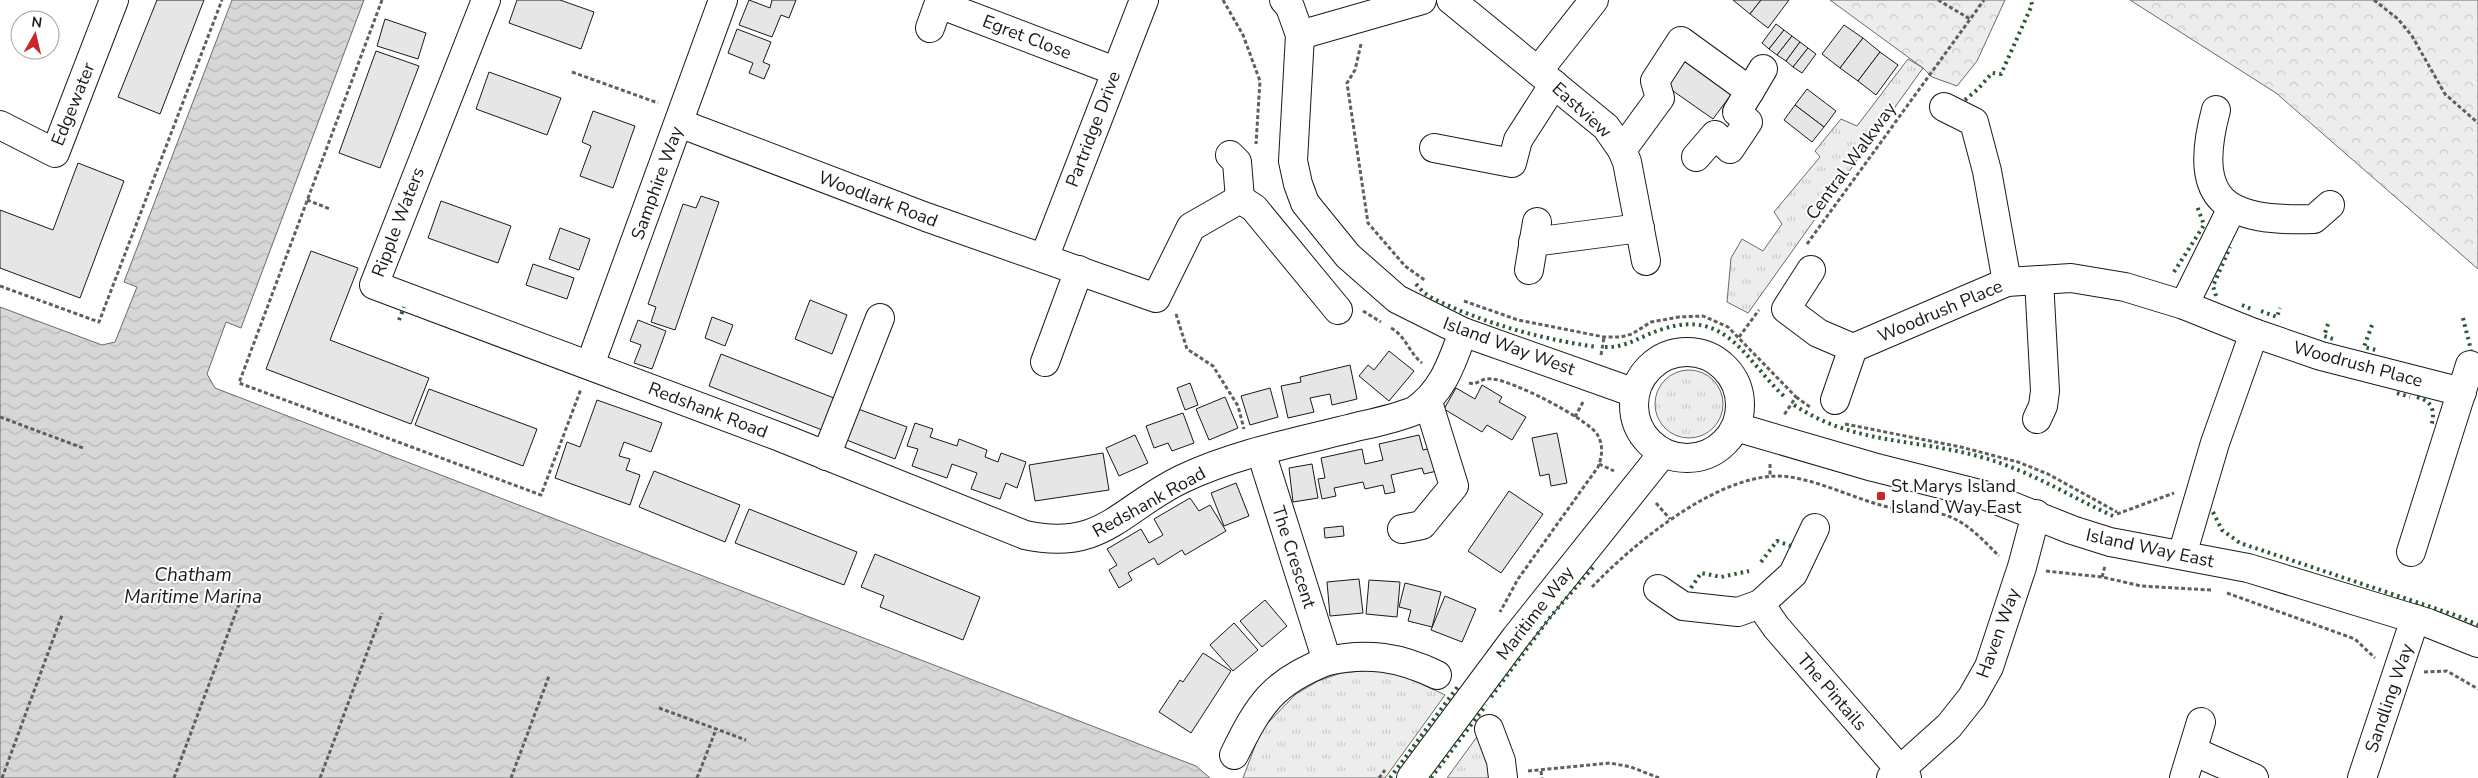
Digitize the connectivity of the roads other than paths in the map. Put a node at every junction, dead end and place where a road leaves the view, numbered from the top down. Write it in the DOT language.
graph roads {
  1 [pos="114,0"];
  2 [pos="486,0"];
  3 [pos="723,0"];
  4 [pos="1144,0"];
  5 [pos="1284,0"];
  6 [pos="1422,0"];
  7 [pos="1452,0"];
  8 [pos="1594,0"];
  9 [pos="936,11"];
  10 [pos="1300,35"];
  11 [pos="1115,71"];
  12 [pos="1546,78"];
  13 [pos="1944,107"];
  14 [pos="2216,110"];
  15 [pos="681,118"];
  16 [pos="0,125"];
  17 [pos="1434,148"];
  18 [pos="1622,150"];
  19 [pos="1230,155"];
  20 [pos="1696,156"];
  21 [pos="1240,199"];
  22 [pos="2330,205"];
  23 [pos="2232,208"];
  24 [pos="1640,228"];
  25 [pos="1044,258"];
  26 [pos="1807,260"];
  27 [pos="1646,261"];
  28 [pos="1079,270"];
  29 [pos="1528,270"];
  30 [pos="2038,280"];
  31 [pos="2007,282"];
  32 [pos="2184,304"];
  33 [pos="1338,310"];
  34 [pos="880,318"];
  35 [pos="1463,332"];
  36 [pos="2254,333"];
  37 [pos="1853,348"];
  38 [pos="1045,362"];
  39 [pos="2470,364"];
  40 [pos="590,365"];
  41 [pos="2462,392"];
  42 [pos="1635,393"];
  43 [pos="1428,402"];
  44 [pos="1830,410"];
  45 [pos="2037,419"];
  46 [pos="1736,427"];
  47 [pos="1257,453"];
  48 [pos="1664,453"];
  49 [pos="826,456"];
  50 [pos="2036,514"];
  51 [pos="1814,528"];
  52 [pos="1402,529"];
  53 [pos="2410,552"];
  54 [pos="2182,555"];
  55 [pos="1658,589"];
  56 [pos="1760,604"];
  57 [pos="2415,619"];
  58 [pos="2478,644"];
  59 [pos="1327,661"];
  60 [pos="1436,675"];
  61 [pos="2201,722"];
  62 [pos="1489,729"];
  63 [pos="2193,751"];
  64 [pos="1234,755"];
  65 [pos="1513,773"];
  66 [pos="1900,775"];
  67 [pos="1412,778"];
  68 [pos="2184,778"];
  69 [pos="2254,778"];
  70 [pos="2362,778"];
  1 -- 16 [label="street, Edgewater"];
  2 -- 40 [label="street, Ripple Waters"];
  3 -- 15 [label="street, Samphire Way"];
  4 -- 11 [label="street, Partridge Drive"];
  5 -- 10 [label="street, Island Way West"];
  6 -- 10 [label="street"];
  7 -- 12 [label="street, Eastview"];
  8 -- 12 [label="street"];
  9 -- 11 [label="street, Egret Close"];
  10 -- 35 [label="street, Island Way West"];
  11 -- 25 [label="street, Partridge Drive"];
  12 -- 17 [label="street"];
  12 -- 18 [label="street, Eastview"];
  13 -- 31 [label="street"];
  14 -- 23 [label="street"];
  15 -- 25 [label="street, Woodlark Road"];
  15 -- 40 [label="street, Samphire Way"];
  18 -- 20 [label="street"];
  18 -- 24 [label="street, Eastview"];
  19 -- 21 [label="street"];
  21 -- 28 [label="street, Woodlark Road"];
  21 -- 33 [label="street"];
  22 -- 23 [label="street"];
  23 -- 32 [label="street"];
  24 -- 27 [label="street, Eastview"];
  24 -- 29 [label="street"];
  25 -- 28 [label="street, Woodlark Road"];
  26 -- 37 [label="street"];
  28 -- 38 [label="street"];
  30 -- 31 [label="street, Woodrush Place"];
  30 -- 32 [label="street, Woodrush Place"];
  30 -- 45 [label="street"];
  31 -- 37 [label="street, Woodrush Place"];
  32 -- 36 [label="street, Woodrush Place"];
  34 -- 49 [label="street"];
  35 -- 42 [label="street, Island Way West"];
  35 -- 43 [label="street, Redshank Road"];
  36 -- 41 [label="street, Woodrush Place"];
  36 -- 54 [label="street"];
  37 -- 44 [label="street"];
  39 -- 41 [label="street"];
  40 -- 49 [label="street, Redshank Road"];
  41 -- 53 [label="street"];
  42 -- 46 [label="street"];
  42 -- 48 [label="street"];
  43 -- 47 [label="street, Redshank Road"];
  43 -- 52 [label="street"];
  46 -- 48 [label="street"];
  46 -- 50 [label="street, Island Way East"];
  47 -- 49 [label="street, Redshank Road"];
  47 -- 59 [label="street, The Crescent"];
  48 -- 67 [label="street, Maritime Way"];
  50 -- 54 [label="street, Island Way East"];
  50 -- 66 [label="street, Haven Way"];
  51 -- 56 [label="street"];
  54 -- 57 [label="street, Island Way East"];
  55 -- 56 [label="street"];
  56 -- 66 [label="street, The Pintails"];
  57 -- 58 [label="street, Island Way East"];
  57 -- 70 [label="street, Sandling Way"];
  59 -- 60 [label="street"];
  59 -- 64 [label="street"];
  61 -- 63 [label="street"];
  62 -- 65 [label="street"];
  63 -- 68 [label="street"];
  63 -- 69 [label="street"];
}
